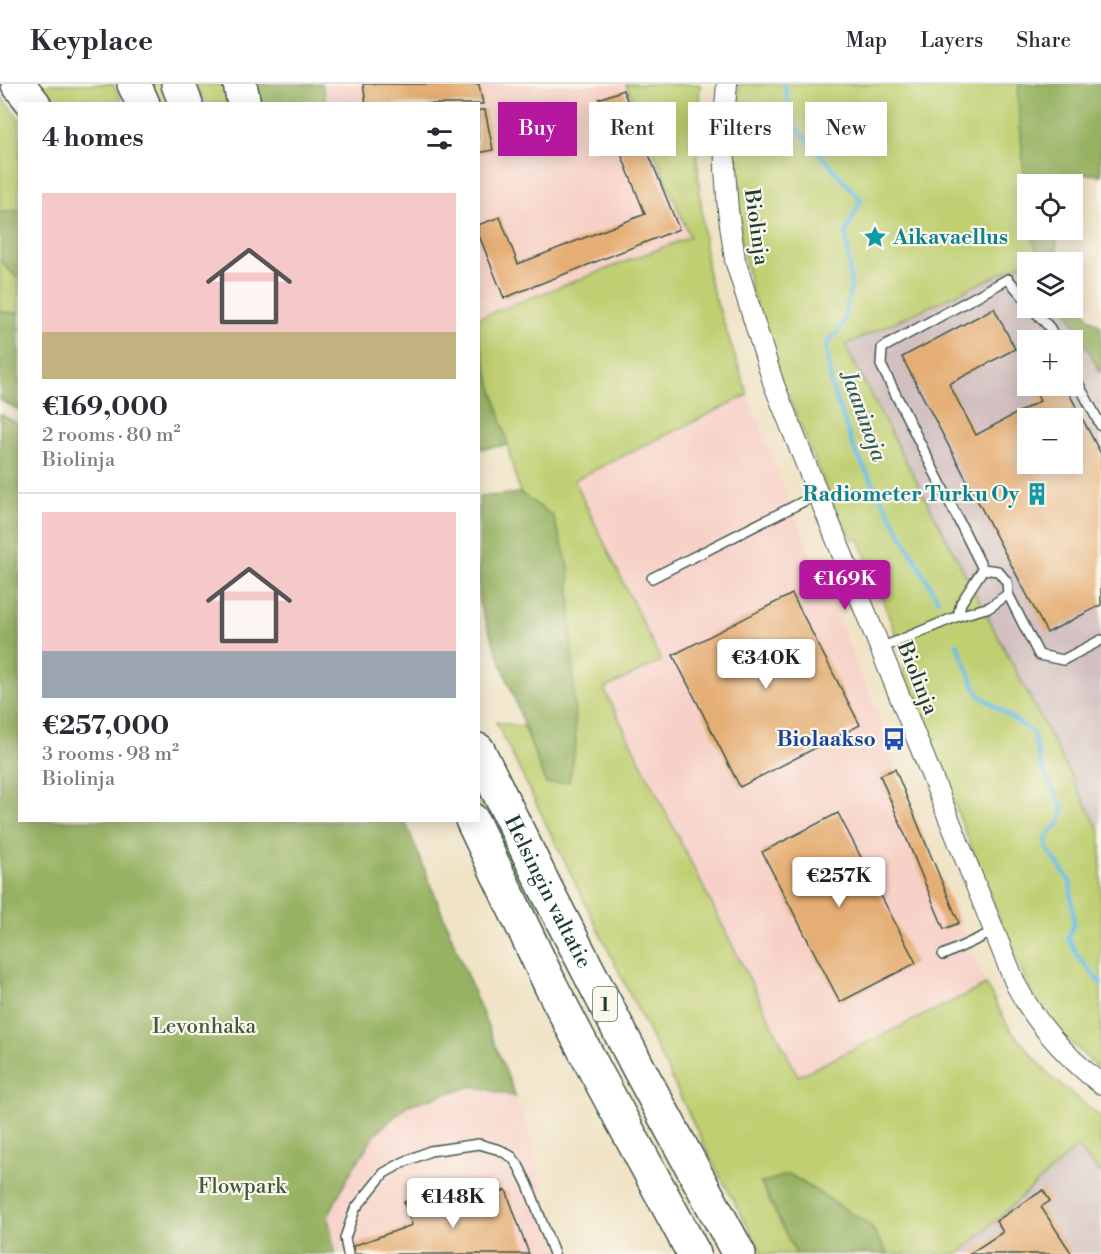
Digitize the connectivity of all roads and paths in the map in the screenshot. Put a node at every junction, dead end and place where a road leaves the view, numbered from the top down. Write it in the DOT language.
graph roads {
  1 [pos="18,84"];
  2 [pos="134,84"];
  3 [pos="178,84"];
  4 [pos="240,84"];
  5 [pos="727,84"];
  6 [pos="32,102"];
  7 [pos="141,102"];
  8 [pos="185,102"];
  9 [pos="244,102"];
  10 [pos="1017,289"];
  11 [pos="1041,318"];
  12 [pos="1051,330"];
  13 [pos="1083,392"];
  14 [pos="1101,426"];
  15 [pos="818,494"];
  16 [pos="983,569"];
  17 [pos="652,578"];
  18 [pos="1008,594"];
  19 [pos="958,616"];
  20 [pos="1101,640"];
  21 [pos="880,648"];
  22 [pos="480,754"];
  23 [pos="473,822"];
  24 [pos="995,931"];
  25 [pos="943,955"];
  26 [pos="569,977"];
  27 [pos="1101,1084"];
  28 [pos="348,1254"];
  29 [pos="554,1254"];
  30 [pos="694,1254"];
  31 [pos="740,1254"];
  1 -- 6 [label="highway"];
  2 -- 7 [label="highway"];
  3 -- 8 [label="highway"];
  4 -- 9 [label="highway"];
  5 -- 15 [label="street, Biolinja"];
  10 -- 16 [label="lane"];
  11 -- 12 [label="lane"];
  13 -- 14 [label="lane"];
  15 -- 17 [label="lane"];
  15 -- 21 [label="street, Biolinja"];
  16 -- 18 [label="lane"];
  16 -- 19 [label="lane"];
  18 -- 19 [label="lane"];
  18 -- 20 [label="lane"];
  19 -- 21 [label="lane"];
  21 -- 24 [label="street, Biolinja"];
  22 -- 26 [label="highway, Helsingin valtatie / 1"];
  23 -- 26 [label="highway, Helsingin valtatie / 1"];
  24 -- 25 [label="lane"];
  24 -- 27 [label="street, Biolinja"];
  26 -- 30 [label="highway, Helsingin valtatie / 1"];
  26 -- 31 [label="highway, Helsingin valtatie / 1"];
  28 -- 29 [label="lane"];
}
